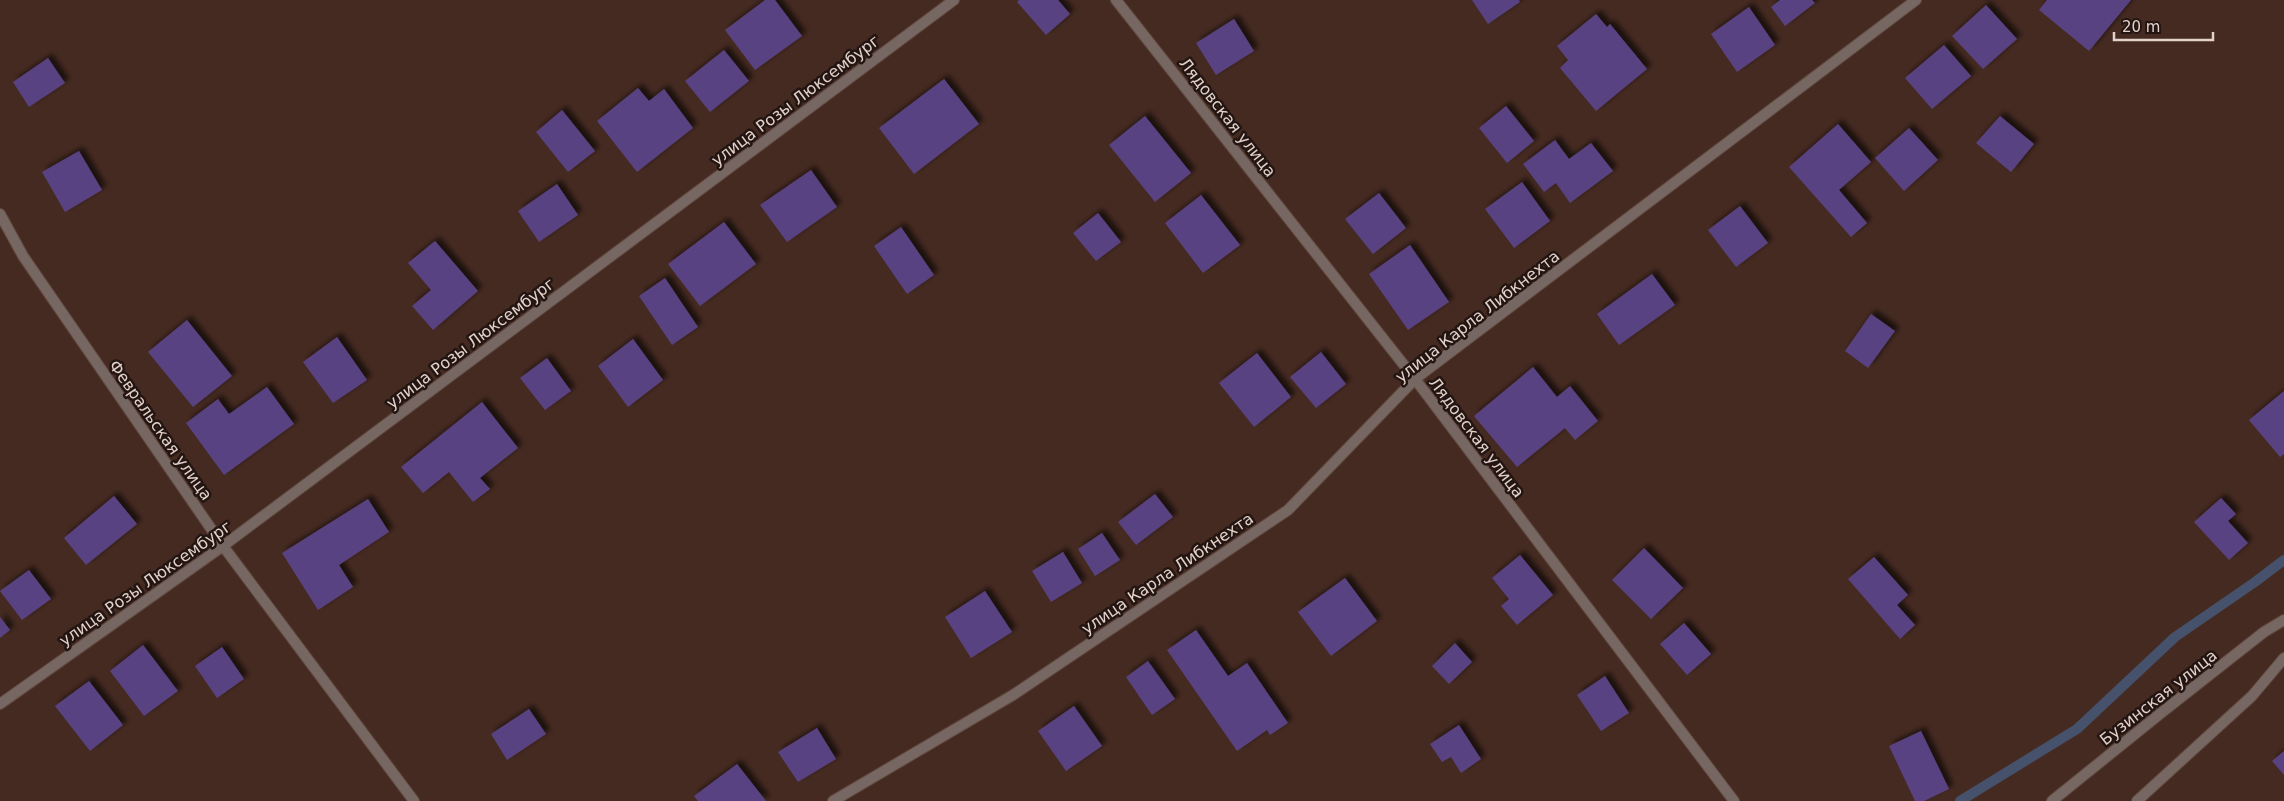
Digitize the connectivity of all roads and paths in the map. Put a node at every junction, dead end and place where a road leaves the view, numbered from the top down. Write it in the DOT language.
graph roads {
  1 [pos="954,0"];
  2 [pos="1116,0"];
  3 [pos="1916,0"];
  4 [pos="0,214"];
  5 [pos="1415,380"];
  6 [pos="223,546"];
  7 [pos="2284,620"];
  8 [pos="2284,658"];
  9 [pos="0,704"];
  10 [pos="414,801"];
  11 [pos="833,801"];
  12 [pos="1734,801"];
  13 [pos="2052,801"];
  14 [pos="2137,801"];
  1 -- 6 [label="street, улица Розы Люксембург"];
  2 -- 5 [label="street, Лядовская улица"];
  3 -- 5 [label="street, улица Карла Либкнехта"];
  4 -- 6 [label="street, Февральская улица"];
  5 -- 11 [label="street, улица Карла Либкнехта"];
  5 -- 12 [label="street, Лядовская улица"];
  6 -- 9 [label="street, улица Розы Люксембург"];
  6 -- 10 [label="street, Февральская улица"];
  7 -- 13 [label="street, Бузинская улица"];
  8 -- 14 [label="street"];
}
